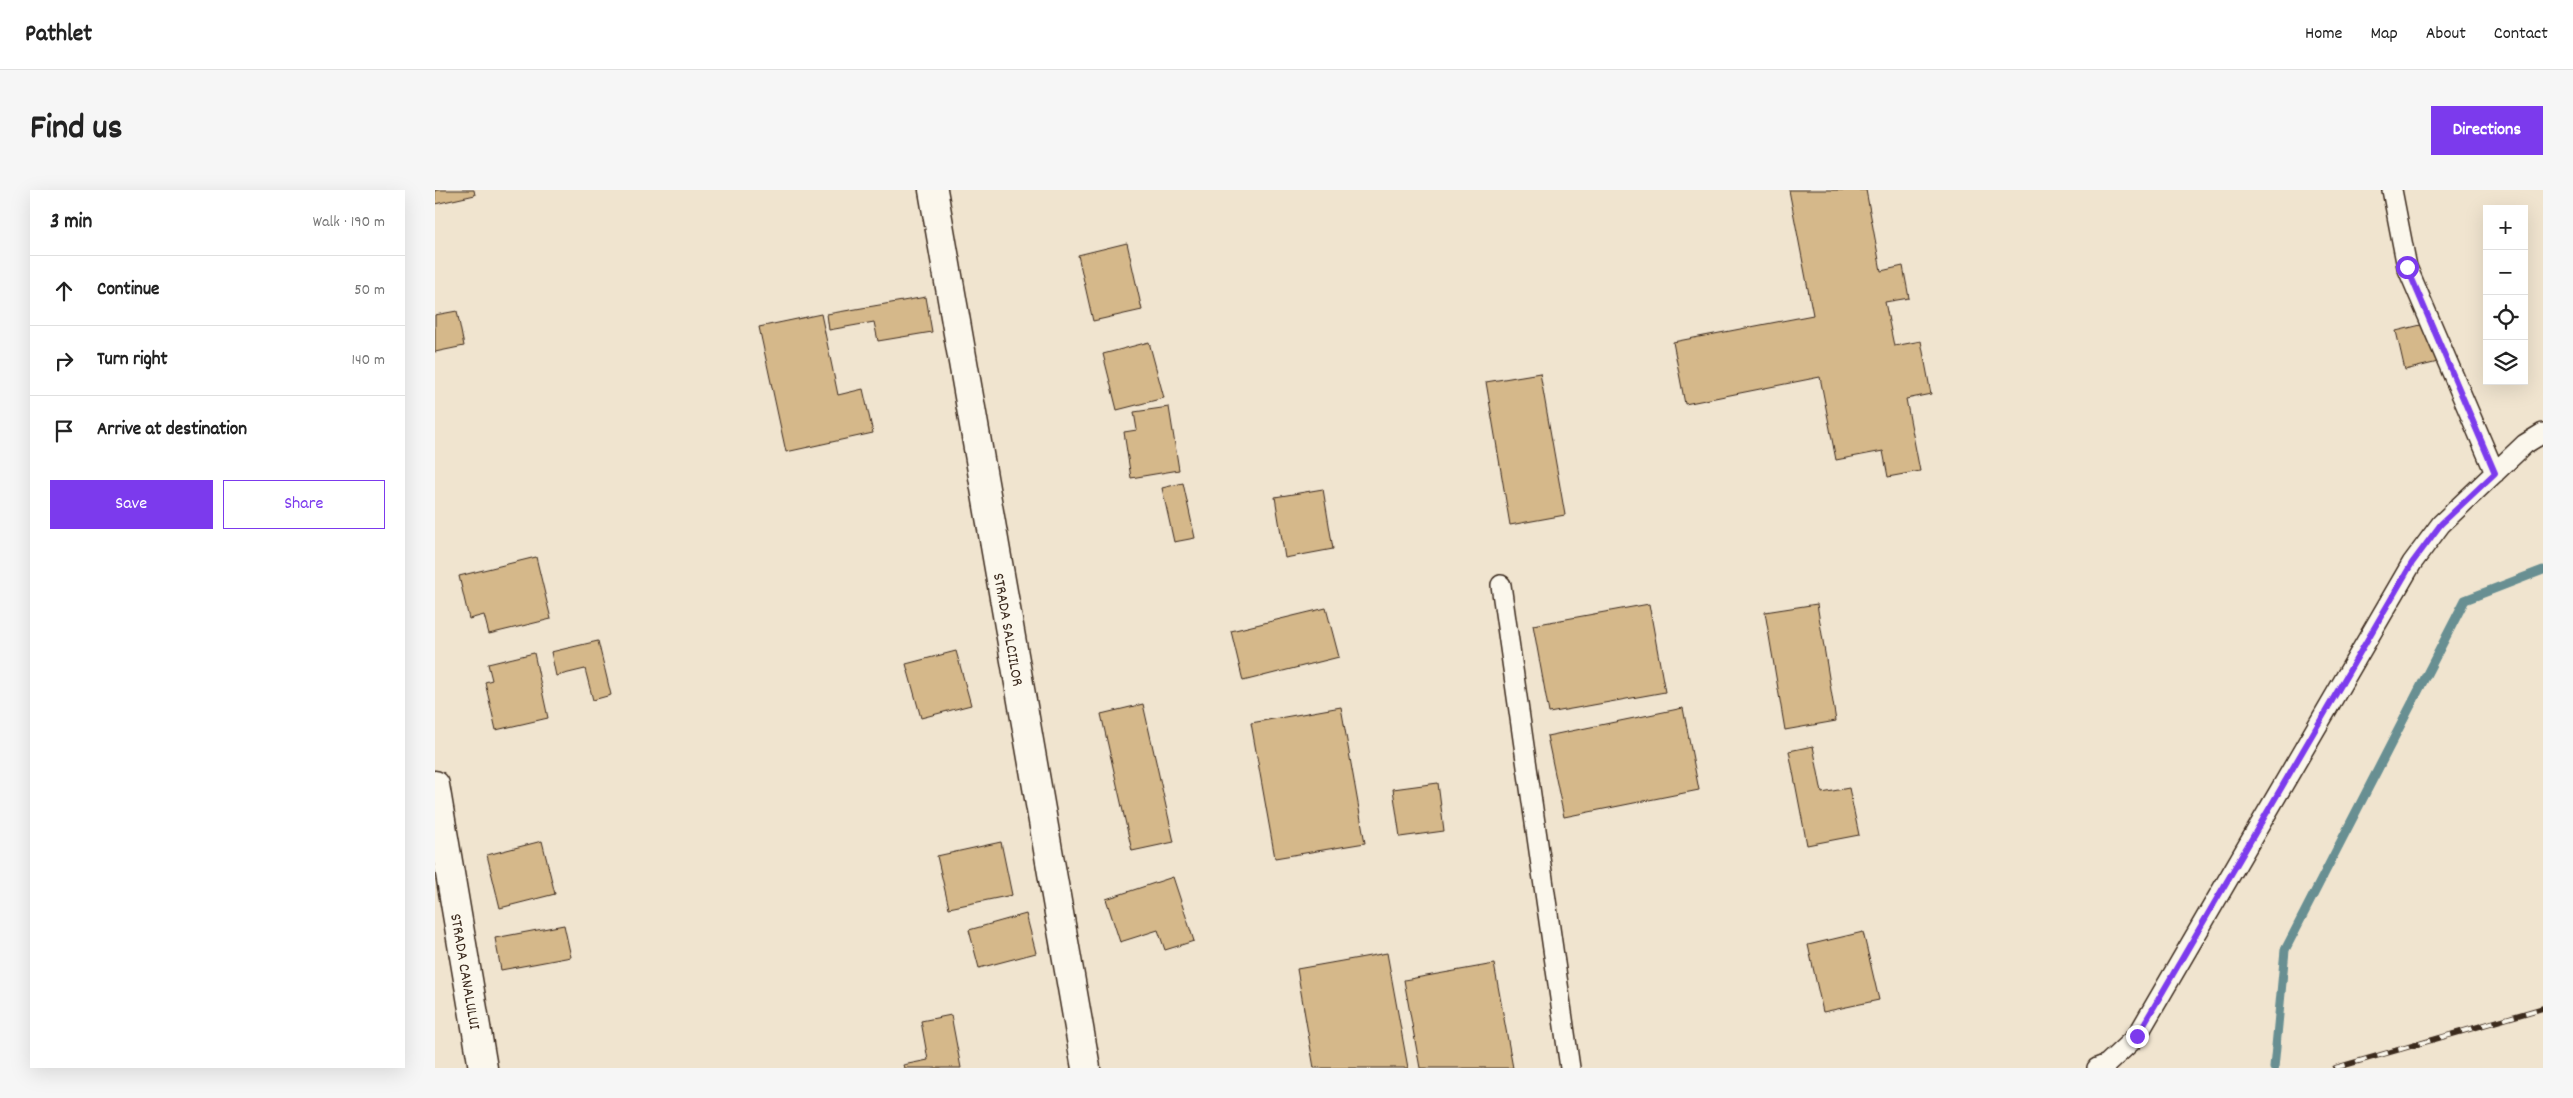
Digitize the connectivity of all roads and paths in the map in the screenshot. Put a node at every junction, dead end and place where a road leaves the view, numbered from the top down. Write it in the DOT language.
graph roads {
  1 [pos="933,190"];
  2 [pos="2392,190"];
  3 [pos="2543,433"];
  4 [pos="2495,473"];
  5 [pos="1501,585"];
  6 [pos="435,785"];
  7 [pos="483,1068"];
  8 [pos="1086,1068"];
  9 [pos="1569,1068"];
  10 [pos="2097,1068"];
  1 -- 8 [label="street, STRADA SALCIILOR"];
  2 -- 4 [label="lane"];
  3 -- 4 [label="lane"];
  4 -- 10 [label="lane"];
  5 -- 9 [label="lane"];
  6 -- 7 [label="street, STRADA CANALULUI"];
}
